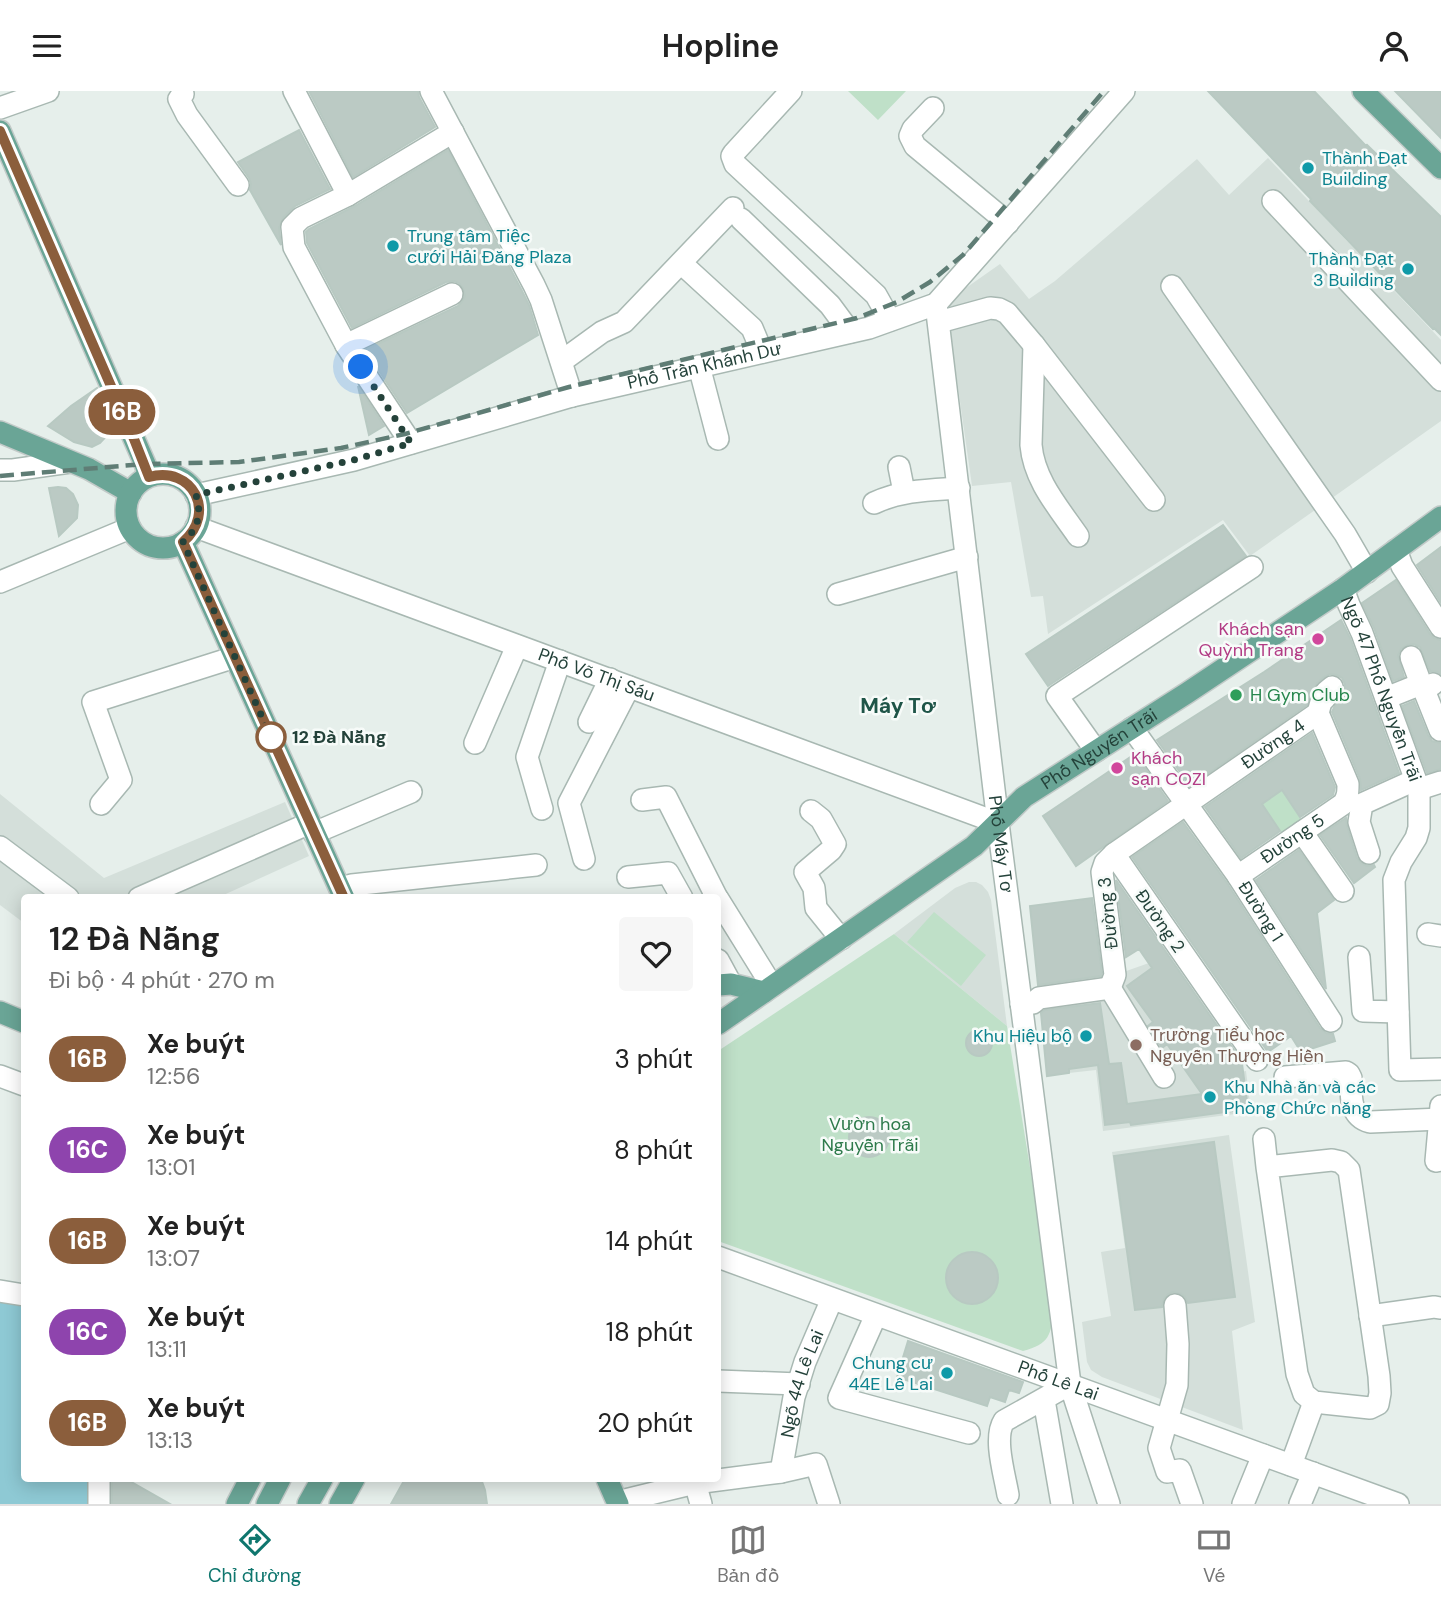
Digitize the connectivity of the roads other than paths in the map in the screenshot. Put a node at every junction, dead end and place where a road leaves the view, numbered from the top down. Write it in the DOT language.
graph roads {
  1 [pos="48,91"];
  2 [pos="182,91"];
  3 [pos="294,91"];
  4 [pos="431,91"];
  5 [pos="791,91"];
  6 [pos="1124,91"];
  7 [pos="1363,91"];
  8 [pos="0,108"];
  9 [pos="933,108"];
  10 [pos="0,131"];
  11 [pos="453,132"];
  12 [pos="1441,168"];
  13 [pos="238,184"];
  14 [pos="348,195"];
  15 [pos="1273,201"];
  16 [pos="1008,223"];
  17 [pos="681,263"];
  18 [pos="1172,286"];
  19 [pos="452,294"];
  20 [pos="937,313"];
  21 [pos="890,320"];
  22 [pos="850,332"];
  23 [pos="346,345"];
  24 [pos="1034,345"];
  25 [pos="762,352"];
  26 [pos="562,361"];
  27 [pos="699,366"];
  28 [pos="1441,380"];
  29 [pos="572,396"];
  30 [pos="0,432"];
  31 [pos="718,439"];
  32 [pos="411,443"];
  33 [pos="70,462"];
  34 [pos="899,467"];
  35 [pos="0,470"];
  36 [pos="149,477"];
  37 [pos="959,488"];
  38 [pos="904,492"];
  39 [pos="131,493"];
  40 [pos="196,495"];
  41 [pos="875,497"];
  42 [pos="1154,500"];
  43 [pos="1441,518"];
  44 [pos="130,528"];
  45 [pos="189,535"];
  46 [pos="1078,536"];
  47 [pos="1396,550"];
  48 [pos="967,557"];
  49 [pos="1252,566"];
  50 [pos="1367,572"];
  51 [pos="0,582"];
  52 [pos="1343,589"];
  53 [pos="838,594"];
  54 [pos="1441,627"];
  55 [pos="517,646"];
  56 [pos="235,657"];
  57 [pos="1411,657"];
  58 [pos="560,661"];
  59 [pos="619,683"];
  60 [pos="1426,686"];
  61 [pos="1332,687"];
  62 [pos="1386,698"];
  63 [pos="1318,713"];
  64 [pos="589,722"];
  65 [pos="1132,728"];
  66 [pos="1440,730"];
  67 [pos="475,743"];
  68 [pos="1096,751"];
  69 [pos="1441,782"];
  70 [pos="1417,785"];
  71 [pos="411,792"];
  72 [pos="1346,799"];
  73 [pos="642,800"];
  74 [pos="1186,803"];
  75 [pos="101,804"];
  76 [pos="542,809"];
  77 [pos="811,811"];
  78 [pos="998,823"];
  79 [pos="312,828"];
  80 [pos="1303,832"];
  81 [pos="0,847"];
  82 [pos="1369,853"];
  83 [pos="1114,854"];
  84 [pos="584,859"];
  85 [pos="536,865"];
  86 [pos="1238,876"];
  87 [pos="628,877"];
  88 [pos="1343,891"];
  89 [pos="342,893"];
  90 [pos="63,894"];
  91 [pos="149,894"];
  92 [pos="680,894"];
  93 [pos="715,894"];
  94 [pos="721,905"];
  95 [pos="841,939"];
  96 [pos="1359,957"];
  97 [pos="1113,982"];
  98 [pos="724,985"];
  99 [pos="768,989"];
  100 [pos="1036,1001"];
  101 [pos="0,1012"];
  102 [pos="1398,1012"];
  103 [pos="21,1021"];
  104 [pos="1331,1021"];
  105 [pos="721,1022"];
  106 [pos="1258,1060"];
  107 [pos="1441,1069"];
  108 [pos="0,1076"];
  109 [pos="1164,1077"];
  110 [pos="1285,1077"];
  111 [pos="21,1084"];
  112 [pos="1441,1114"];
  113 [pos="1264,1139"];
  114 [pos="1441,1160"];
  115 [pos="1267,1167"];
  116 [pos="721,1258"];
  117 [pos="0,1291"];
  118 [pos="21,1294"];
  119 [pos="832,1299"];
  120 [pos="1175,1305"];
  121 [pos="1441,1308"];
  122 [pos="876,1315"];
  123 [pos="1370,1316"];
  124 [pos="721,1381"];
  125 [pos="799,1384"];
  126 [pos="1070,1384"];
  127 [pos="1044,1400"];
  128 [pos="1314,1402"];
  129 [pos="1168,1420"];
  130 [pos="969,1433"];
  131 [pos="1263,1455"];
  132 [pos="1291,1465"];
  133 [pos="781,1472"];
  134 [pos="1313,1473"];
  135 [pos="721,1478"];
  136 [pos="1335,1481"];
  137 [pos="99,1482"];
  138 [pos="248,1482"];
  139 [pos="278,1482"];
  140 [pos="320,1482"];
  141 [pos="352,1482"];
  142 [pos="608,1482"];
  143 [pos="691,1482"];
  144 [pos="694,1482"];
  145 [pos="1008,1495"];
  146 [pos="618,1503"];
  147 [pos="99,1504"];
  148 [pos="237,1504"];
  149 [pos="267,1504"];
  150 [pos="308,1504"];
  151 [pos="340,1504"];
  152 [pos="701,1504"];
  153 [pos="829,1504"];
  154 [pos="1062,1504"];
  155 [pos="1109,1504"];
  156 [pos="1192,1504"];
  157 [pos="1243,1504"];
  158 [pos="1300,1504"];
  159 [pos="1341,1504"];
  160 [pos="1398,1504"];
  1 -- 8 [label="street"];
  2 -- 13 [label="street"];
  3 -- 14 [label="street"];
  4 -- 11 [label="street"];
  5 -- 21 [label="street"];
  6 -- 16 [label="street, Phố Trần Khánh Dư"];
  7 -- 12 [label="main road"];
  9 -- 16 [label="street"];
  10 -- 36 [label="main road"];
  11 -- 14 [label="street"];
  11 -- 26 [label="street"];
  14 -- 23 [label="street"];
  15 -- 28 [label="street"];
  16 -- 20 [label="street, Phố Trần Khánh Dư"];
  17 -- 22 [label="street"];
  17 -- 25 [label="street"];
  17 -- 26 [label="street"];
  18 -- 50 [label="street"];
  19 -- 23 [label="street"];
  20 -- 21 [label="street, Phố Trần Khánh Dư"];
  20 -- 24 [label="street"];
  20 -- 37 [label="street, Phố Máy Tơ"];
  21 -- 22 [label="street, Phố Trần Khánh Dư"];
  22 -- 25 [label="street, Phố Trần Khánh Dư"];
  23 -- 32 [label="street"];
  24 -- 42 [label="street"];
  24 -- 46 [label="street"];
  25 -- 27 [label="street, Phố Trần Khánh Dư"];
  26 -- 29 [label="street"];
  27 -- 29 [label="street, Phố Trần Khánh Dư"];
  27 -- 31 [label="street"];
  29 -- 32 [label="street, Phố Trần Khánh Dư"];
  30 -- 33 [label="main road"];
  32 -- 40 [label="street, Phố Trần Khánh Dư"];
  33 -- 35 [label="street"];
  33 -- 39 [label="main road"];
  34 -- 38 [label="street"];
  36 -- 39 [label="main road"];
  36 -- 40 [label="main road"];
  37 -- 38 [label="street"];
  37 -- 48 [label="street, Phố Máy Tơ"];
  38 -- 41 [label="street"];
  39 -- 44 [label="main road"];
  40 -- 45 [label="main road"];
  43 -- 47 [label="main road, Phố Nguyễn Trãi"];
  44 -- 45 [label="main road"];
  44 -- 51 [label="street"];
  45 -- 55 [label="street, Phố Võ Thị Sáu"];
  45 -- 56 [label="main road"];
  47 -- 50 [label="main road, Phố Nguyễn Trãi"];
  47 -- 54 [label="street"];
  48 -- 53 [label="street"];
  48 -- 78 [label="street, Phố Máy Tơ"];
  49 -- 68 [label="street"];
  50 -- 52 [label="main road, Phố Nguyễn Trãi"];
  52 -- 62 [label="street, Ngõ 47 Phố Nguyễn Trãi"];
  52 -- 65 [label="main road, Phố Nguyễn Trãi"];
  55 -- 58 [label="street, Phố Võ Thị Sáu"];
  55 -- 67 [label="street"];
  56 -- 75 [label="street"];
  56 -- 79 [label="main road"];
  57 -- 60 [label="street"];
  58 -- 59 [label="street, Phố Võ Thị Sáu"];
  58 -- 76 [label="street"];
  59 -- 64 [label="street"];
  59 -- 78 [label="street, Phố Võ Thị Sáu"];
  59 -- 84 [label="street"];
  60 -- 62 [label="street"];
  60 -- 66 [label="street"];
  61 -- 63 [label="street"];
  62 -- 70 [label="street, Ngõ 47 Phố Nguyễn Trãi"];
  63 -- 72 [label="street, Đường 4"];
  63 -- 74 [label="street, Đường 4"];
  65 -- 68 [label="main road, Phố Nguyễn Trãi"];
  65 -- 74 [label="street, Đường 1"];
  68 -- 78 [label="main road, Phố Nguyễn Trãi"];
  69 -- 70 [label="street"];
  70 -- 82 [label="street"];
  70 -- 102 [label="street, Ngõ 47 Phố Nguyễn Trãi"];
  71 -- 79 [label="street"];
  72 -- 80 [label="street, Đường 5"];
  73 -- 93 [label="street"];
  74 -- 83 [label="street"];
  74 -- 86 [label="street, Đường 1"];
  77 -- 95 [label="street"];
  78 -- 95 [label="main road, Phố Nguyễn Trãi"];
  78 -- 100 [label="street, Phố Máy Tơ"];
  79 -- 89 [label="main road"];
  79 -- 91 [label="street"];
  80 -- 86 [label="street, Đường 5"];
  80 -- 88 [label="street"];
  81 -- 90 [label="street"];
  83 -- 97 [label="street, Đường 3"];
  83 -- 106 [label="street, Đường 2"];
  85 -- 89 [label="street"];
  86 -- 104 [label="street, Đường 1"];
  87 -- 92 [label="street"];
  94 -- 99 [label="street"];
  95 -- 99 [label="main road, Phố Nguyễn Trãi"];
  96 -- 102 [label="street"];
  97 -- 100 [label="street"];
  97 -- 109 [label="street"];
  98 -- 99 [label="main road"];
  99 -- 105 [label="main road, Phố Nguyễn Trãi"];
  100 -- 126 [label="street, Phố Máy Tơ"];
  101 -- 103 [label="main road"];
  102 -- 107 [label="street, Ngõ 47 Phố Nguyễn Trãi"];
  108 -- 111 [label="street"];
  110 -- 112 [label="street"];
  112 -- 114 [label="street"];
  113 -- 115 [label="street"];
  115 -- 123 [label="street"];
  115 -- 128 [label="street"];
  116 -- 119 [label="street, Phố Lê Lai"];
  117 -- 118 [label="street"];
  119 -- 122 [label="street, Phố Lê Lai"];
  119 -- 125 [label="street, Ngõ 44 Lê Lai"];
  120 -- 129 [label="street"];
  121 -- 123 [label="street"];
  122 -- 126 [label="street, Phố Lê Lai"];
  122 -- 130 [label="street"];
  123 -- 128 [label="street"];
  124 -- 125 [label="street"];
  125 -- 133 [label="street, Ngõ 44 Lê Lai"];
  126 -- 127 [label="street"];
  126 -- 129 [label="street, Phố Lê Lai"];
  126 -- 155 [label="street, Phố Máy Tơ"];
  127 -- 145 [label="street"];
  127 -- 154 [label="street"];
  128 -- 132 [label="street"];
  129 -- 131 [label="street, Phố Lê Lai"];
  129 -- 156 [label="street"];
  131 -- 132 [label="street, Phố Lê Lai"];
  131 -- 157 [label="street"];
  132 -- 134 [label="street, Phố Lê Lai"];
  133 -- 135 [label="street"];
  133 -- 153 [label="street"];
  134 -- 136 [label="street, Phố Lê Lai"];
  134 -- 158 [label="street"];
  136 -- 159 [label="street"];
  136 -- 160 [label="street, Phố Lê Lai"];
  137 -- 147 [label="street"];
  138 -- 148 [label="main road"];
  139 -- 149 [label="main road"];
  140 -- 150 [label="main road"];
  141 -- 151 [label="main road"];
  142 -- 146 [label="main road"];
  143 -- 146 [label="street"];
  144 -- 152 [label="street"];
}
